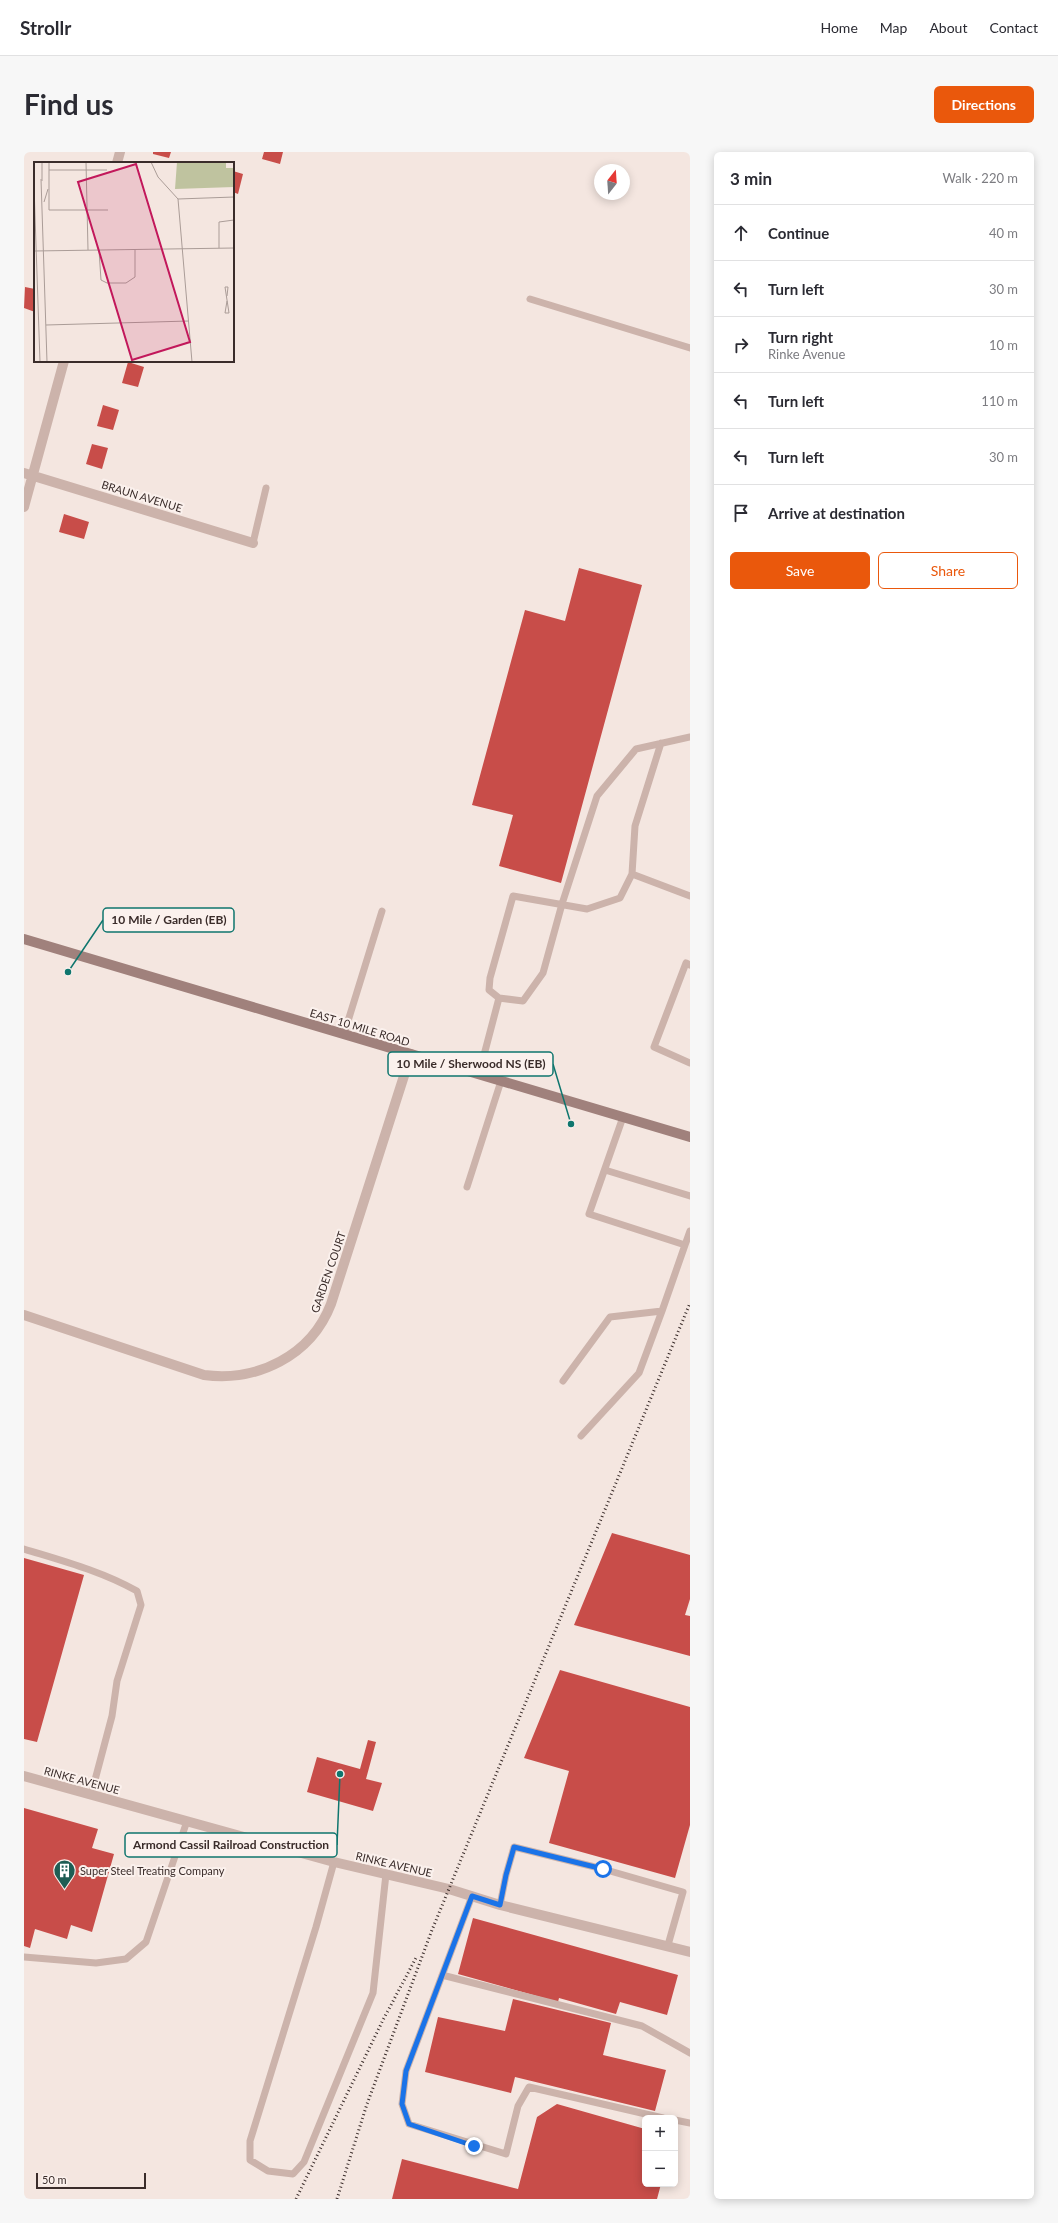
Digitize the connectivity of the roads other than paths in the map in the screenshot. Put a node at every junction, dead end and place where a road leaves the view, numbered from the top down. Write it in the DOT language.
graph roads {
  1 [pos="120,152"];
  2 [pos="118,162"];
  3 [pos="530,299"];
  4 [pos="690,348"];
  5 [pos="64,362"];
  6 [pos="28,474"];
  7 [pos="266,488"];
  8 [pos="24,507"];
  9 [pos="253,543"];
  10 [pos="690,737"];
  11 [pos="661,743"];
  12 [pos="632,874"];
  13 [pos="690,896"];
  14 [pos="562,904"];
  15 [pos="382,911"];
  16 [pos="24,939"];
  17 [pos="690,965"];
  18 [pos="499,998"];
  19 [pos="344,1034"];
  20 [pos="410,1054"];
  21 [pos="690,1063"];
  22 [pos="479,1074"];
  23 [pos="501,1081"];
  24 [pos="624,1117"];
  25 [pos="690,1137"];
  26 [pos="605,1170"];
  27 [pos="467,1187"];
  28 [pos="690,1196"];
  29 [pos="690,1231"];
  30 [pos="685,1245"];
  31 [pos="662,1311"];
  32 [pos="24,1315"];
  33 [pos="563,1381"];
  34 [pos="581,1436"];
  35 [pos="24,1549"];
  36 [pos="24,1776"];
  37 [pos="91,1795"];
  38 [pos="187,1821"];
  39 [pos="334,1862"];
  40 [pos="386,1874"];
  41 [pos="686,1893"];
  42 [pos="472,1896"];
  43 [pos="500,1905"];
  44 [pos="668,1945"];
  45 [pos="690,1952"];
  46 [pos="24,1957"];
  47 [pos="442,1975"];
  48 [pos="690,2053"];
  49 [pos="650,2115"];
  50 [pos="678,2121"];
  51 [pos="690,2123"];
  1 -- 2 [label="street"];
  3 -- 4 [label="lane"];
  5 -- 6 [label="street"];
  6 -- 8 [label="street"];
  6 -- 9 [label="street, BRAUN AVENUE"];
  7 -- 9 [label="lane"];
  10 -- 11 [label="lane"];
  11 -- 12 [label="lane"];
  11 -- 14 [label="lane"];
  12 -- 13 [label="lane"];
  12 -- 14 [label="lane"];
  14 -- 18 [label="lane"];
  14 -- 18 [label="lane"];
  15 -- 19 [label="lane"];
  16 -- 19 [label="main road, EAST 10 MILE ROAD"];
  17 -- 21 [label="lane"];
  18 -- 22 [label="lane"];
  19 -- 20 [label="main road, EAST 10 MILE ROAD"];
  20 -- 22 [label="main road, EAST 10 MILE ROAD"];
  20 -- 32 [label="street, GARDEN COURT"];
  22 -- 23 [label="main road, EAST 10 MILE ROAD"];
  23 -- 24 [label="main road, EAST 10 MILE ROAD"];
  23 -- 27 [label="lane"];
  24 -- 25 [label="main road, EAST 10 MILE ROAD"];
  24 -- 26 [label="lane"];
  26 -- 28 [label="lane"];
  26 -- 30 [label="lane"];
  29 -- 30 [label="lane"];
  30 -- 31 [label="lane"];
  31 -- 33 [label="lane"];
  31 -- 34 [label="lane"];
  35 -- 37 [label="lane"];
  36 -- 37 [label="street, RINKE AVENUE"];
  37 -- 38 [label="street, RINKE AVENUE"];
  38 -- 39 [label="street, RINKE AVENUE"];
  38 -- 46 [label="lane"];
  39 -- 40 [label="street, RINKE AVENUE"];
  39 -- 40 [label="lane"];
  40 -- 42 [label="street, RINKE AVENUE"];
  41 -- 43 [label="lane"];
  41 -- 44 [label="lane"];
  42 -- 43 [label="street, RINKE AVENUE"];
  42 -- 47 [label="lane"];
  43 -- 44 [label="street, RINKE AVENUE"];
  44 -- 45 [label="street, RINKE AVENUE"];
  47 -- 48 [label="lane"];
  47 -- 49 [label="lane"];
  50 -- 51 [label="lane"];
}
